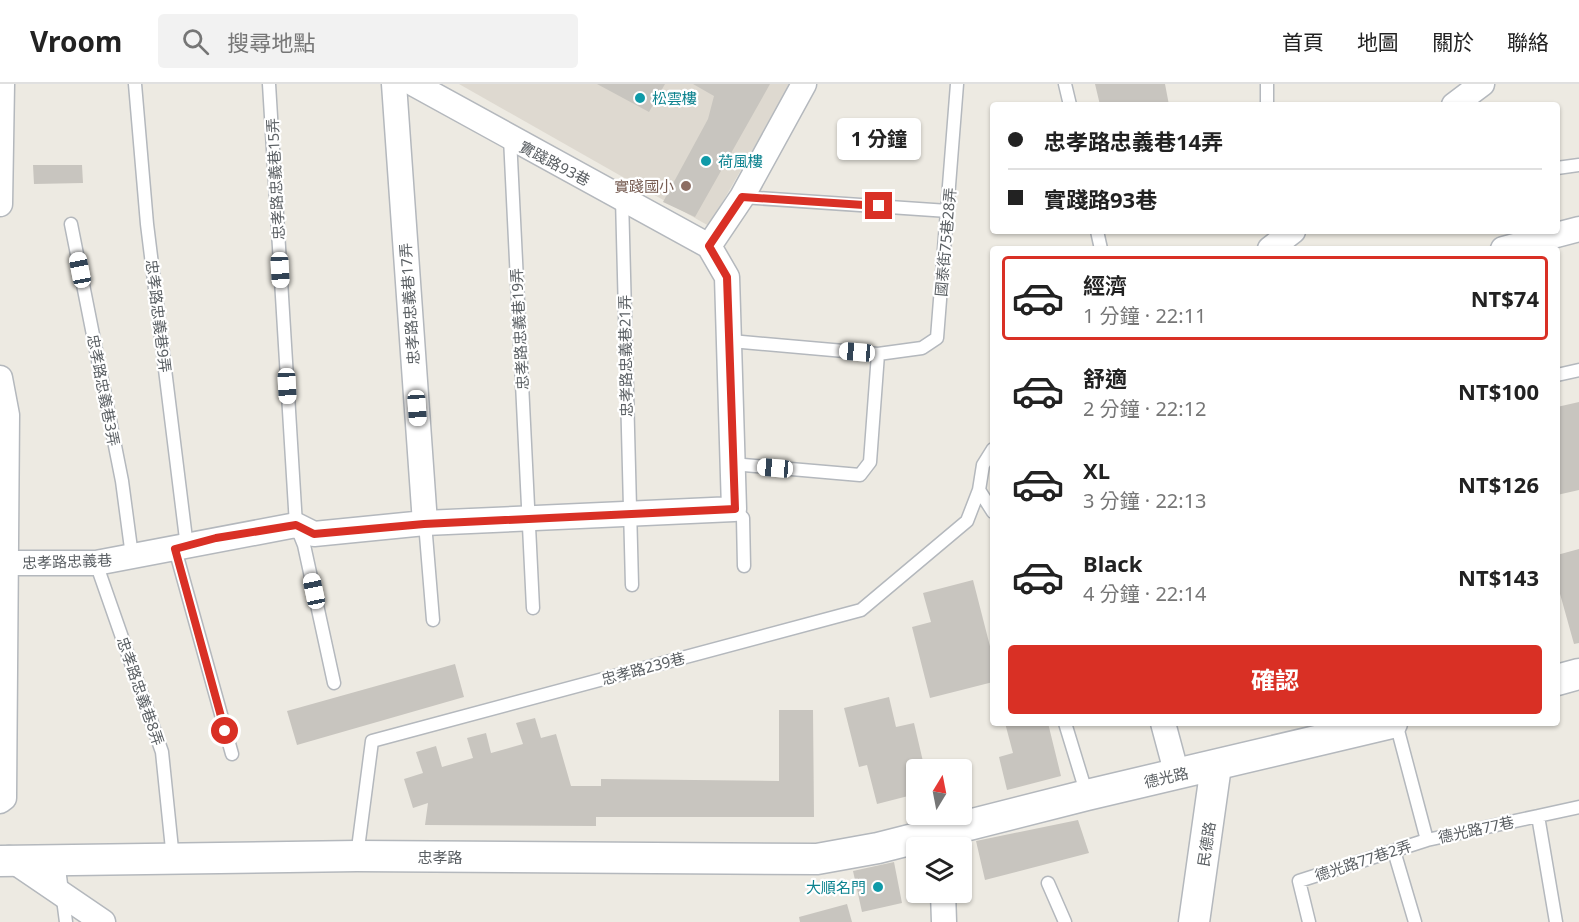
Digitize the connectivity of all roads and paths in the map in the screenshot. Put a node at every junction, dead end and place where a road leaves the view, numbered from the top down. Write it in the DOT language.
graph roads {
  1 [pos="2,84"];
  2 [pos="135,84"];
  3 [pos="269,84"];
  4 [pos="394,84"];
  5 [pos="414,84"];
  6 [pos="804,84"];
  7 [pos="957,84"];
  8 [pos="1065,84"];
  9 [pos="1267,84"];
  10 [pos="1482,84"];
  11 [pos="1069,102"];
  12 [pos="1267,102"];
  13 [pos="1458,102"];
  14 [pos="510,138"];
  15 [pos="1579,165"];
  16 [pos="1560,168"];
  17 [pos="742,197"];
  18 [pos="622,198"];
  19 [pos="0,204"];
  20 [pos="948,211"];
  21 [pos="71,224"];
  22 [pos="1579,230"];
  23 [pos="1560,232"];
  24 [pos="1289,234"];
  25 [pos="1546,234"];
  26 [pos="709,246"];
  27 [pos="1274,246"];
  28 [pos="1512,246"];
  29 [pos="731,341"];
  30 [pos="879,354"];
  31 [pos="1579,370"];
  32 [pos="1560,374"];
  33 [pos="0,378"];
  34 [pos="3,414"];
  35 [pos="990,454"];
  36 [pos="732,464"];
  37 [pos="980,489"];
  38 [pos="990,507"];
  39 [pos="735,509"];
  40 [pos="629,514"];
  41 [pos="528,519"];
  42 [pos="424,524"];
  43 [pos="296,525"];
  44 [pos="181,548"];
  45 [pos="132,556"];
  46 [pos="96,562"];
  47 [pos="5,563"];
  48 [pos="744,566"];
  49 [pos="632,585"];
  50 [pos="533,608"];
  51 [pos="433,620"];
  52 [pos="1579,675"];
  53 [pos="1560,679"];
  54 [pos="334,683"];
  55 [pos="1066,726"];
  56 [pos="1164,726"];
  57 [pos="1380,726"];
  58 [pos="1397,726"];
  59 [pos="232,754"];
  60 [pos="1216,766"];
  61 [pos="1177,775"];
  62 [pos="1087,795"];
  63 [pos="0,801"];
  64 [pos="1579,807"];
  65 [pos="1538,816"];
  66 [pos="950,837"];
  67 [pos="1427,840"];
  68 [pos="906,844"];
  69 [pos="878,848"];
  70 [pos="1394,851"];
  71 [pos="357,856"];
  72 [pos="4,858"];
  73 [pos="173,859"];
  74 [pos="58,860"];
  75 [pos="1048,883"];
  76 [pos="62,894"];
  77 [pos="943,903"];
  78 [pos="66,922"];
  79 [pos="103,922"];
  80 [pos="944,922"];
  81 [pos="1065,922"];
  82 [pos="1194,922"];
  83 [pos="1309,922"];
  84 [pos="1415,922"];
  85 [pos="1556,922"];
  1 -- 19 [label="street"];
  2 -- 44 [label="lane, 忠孝路忠義巷9弄"];
  3 -- 43 [label="lane, 忠孝路忠義巷15弄"];
  4 -- 42 [label="street, 忠孝路忠義巷17弄"];
  5 -- 14 [label="street, 實踐路93巷"];
  6 -- 17 [label="street"];
  7 -- 20 [label="lane, 國泰街75巷28弄"];
  8 -- 11 [label="lane"];
  9 -- 12 [label="lane"];
  10 -- 13 [label="street"];
  14 -- 18 [label="street, 實踐路93巷"];
  14 -- 41 [label="lane, 忠孝路忠義巷19弄"];
  15 -- 16 [label="lane"];
  17 -- 20 [label="lane"];
  17 -- 26 [label="street"];
  18 -- 26 [label="street, 實踐路93巷"];
  18 -- 40 [label="lane, 忠孝路忠義巷21弄"];
  20 -- 30 [label="lane, 國泰街75巷28弄"];
  21 -- 45 [label="lane, 忠孝路忠義巷3弄"];
  22 -- 23 [label="street"];
  24 -- 27 [label="street"];
  25 -- 28 [label="street"];
  26 -- 29 [label="street"];
  29 -- 30 [label="lane, 國泰街75巷28弄"];
  29 -- 36 [label="street"];
  30 -- 36 [label="lane"];
  31 -- 32 [label="lane"];
  33 -- 34 [label="street"];
  34 -- 47 [label="street"];
  35 -- 37 [label="lane"];
  36 -- 39 [label="street"];
  37 -- 38 [label="lane"];
  37 -- 71 [label="lane, 忠孝路239巷"];
  39 -- 40 [label="street, 忠孝路忠義巷"];
  39 -- 48 [label="lane"];
  40 -- 41 [label="street, 忠孝路忠義巷"];
  40 -- 49 [label="lane, 忠孝路忠義巷21弄"];
  41 -- 42 [label="street, 忠孝路忠義巷"];
  41 -- 50 [label="lane, 忠孝路忠義巷19弄"];
  42 -- 43 [label="street, 忠孝路忠義巷"];
  42 -- 51 [label="lane"];
  43 -- 44 [label="street, 忠孝路忠義巷"];
  43 -- 54 [label="lane, 忠孝路忠義巷15弄"];
  44 -- 45 [label="street, 忠孝路忠義巷"];
  44 -- 59 [label="lane, 忠孝路忠義巷9弄"];
  45 -- 46 [label="street, 忠孝路忠義巷"];
  46 -- 47 [label="street, 忠孝路忠義巷"];
  46 -- 73 [label="lane, 忠孝路忠義巷8弄"];
  47 -- 63 [label="street"];
  52 -- 53 [label="street"];
  55 -- 62 [label="lane"];
  56 -- 61 [label="street"];
  57 -- 60 [label="street, 德光路"];
  58 -- 67 [label="lane, 德光路77巷"];
  60 -- 61 [label="street, 德光路"];
  60 -- 82 [label="street, 民德路"];
  61 -- 62 [label="street, 德光路"];
  62 -- 66 [label="street, 德光路"];
  64 -- 65 [label="lane, 德光路77巷"];
  65 -- 67 [label="lane, 德光路77巷"];
  65 -- 85 [label="lane"];
  67 -- 70 [label="lane, 德光路77巷2弄"];
  68 -- 69 [label="street, 德光路"];
  69 -- 71 [label="street, 忠孝路"];
  70 -- 83 [label="lane, 德光路77巷2弄"];
  70 -- 84 [label="lane"];
  71 -- 73 [label="street, 忠孝路"];
  72 -- 74 [label="street, 忠孝路"];
  72 -- 76 [label="street"];
  73 -- 74 [label="street, 忠孝路"];
  74 -- 76 [label="lane"];
  75 -- 81 [label="lane"];
  76 -- 78 [label="lane"];
  76 -- 79 [label="street"];
  77 -- 80 [label="street"];
}
